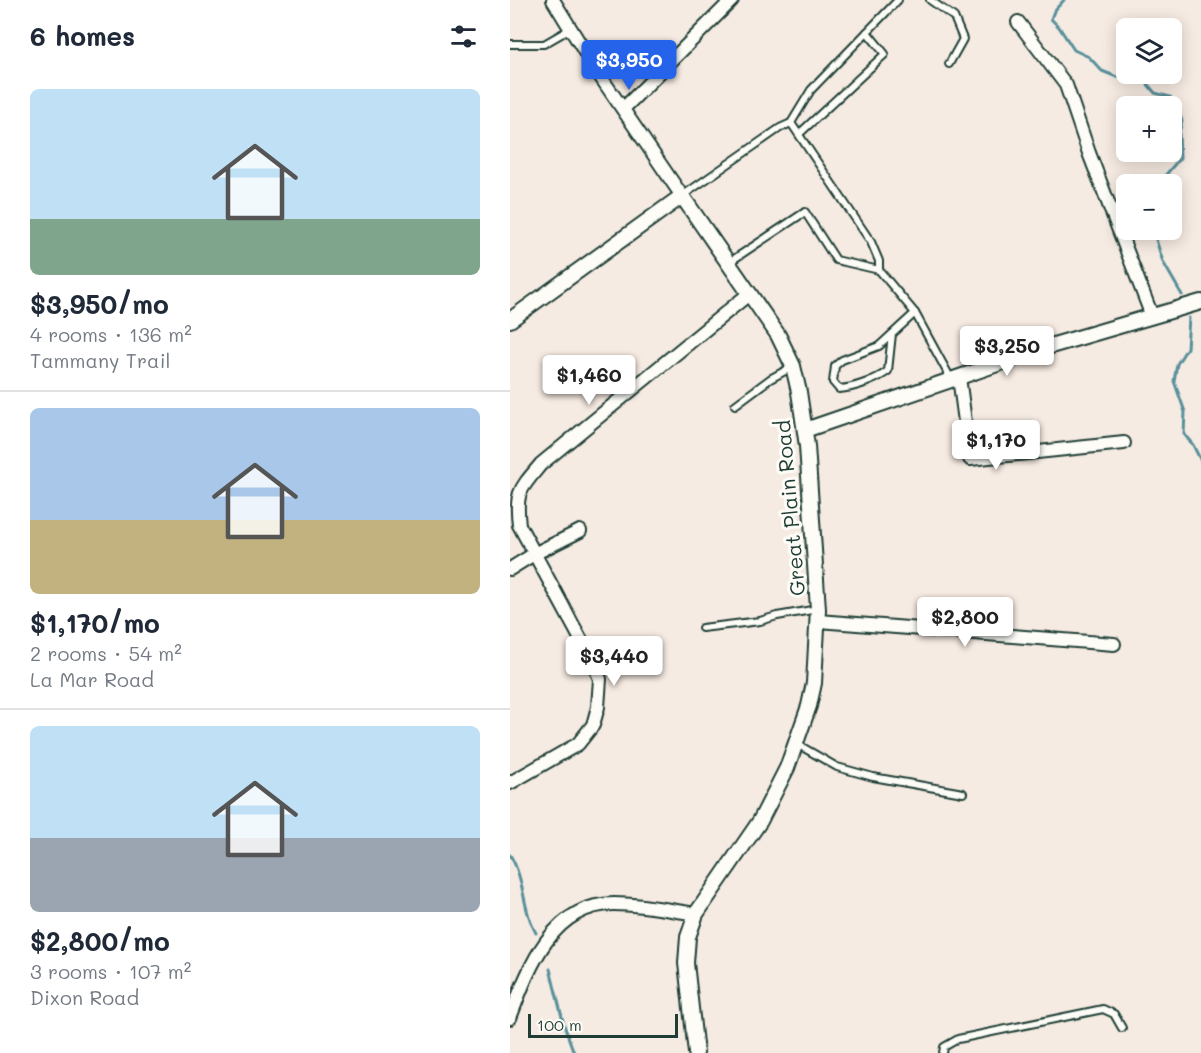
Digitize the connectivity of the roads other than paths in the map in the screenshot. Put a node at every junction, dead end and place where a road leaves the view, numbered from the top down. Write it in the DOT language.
graph roads {
  1 [pos="553,0"];
  2 [pos="732,0"];
  3 [pos="898,0"];
  4 [pos="930,0"];
  5 [pos="1018,22"];
  6 [pos="570,29"];
  7 [pos="867,32"];
  8 [pos="510,44"];
  9 [pos="949,64"];
  10 [pos="623,109"];
  11 [pos="792,123"];
  12 [pos="799,135"];
  13 [pos="682,196"];
  14 [pos="728,263"];
  15 [pos="879,270"];
  16 [pos="750,292"];
  17 [pos="1201,302"];
  18 [pos="915,313"];
  19 [pos="1152,316"];
  20 [pos="510,320"];
  21 [pos="892,334"];
  22 [pos="792,366"];
  23 [pos="955,378"];
  24 [pos="735,405"];
  25 [pos="805,430"];
  26 [pos="1124,443"];
  27 [pos="580,531"];
  28 [pos="534,554"];
  29 [pos="510,569"];
  30 [pos="818,615"];
  31 [pos="702,628"];
  32 [pos="1114,644"];
  33 [pos="796,744"];
  34 [pos="510,783"];
  35 [pos="963,793"];
  36 [pos="696,914"];
  37 [pos="510,1018"];
  38 [pos="1122,1028"];
  39 [pos="696,1053"];
  40 [pos="943,1053"];
  1 -- 6 [label="street, Great Plain Road"];
  2 -- 10 [label="street"];
  3 -- 7 [label="lane"];
  4 -- 9 [label="lane"];
  5 -- 19 [label="street"];
  6 -- 8 [label="lane"];
  6 -- 10 [label="street, Great Plain Road"];
  7 -- 11 [label="lane"];
  7 -- 12 [label="lane"];
  10 -- 13 [label="street, Great Plain Road"];
  11 -- 12 [label="lane"];
  11 -- 13 [label="lane"];
  12 -- 15 [label="lane"];
  13 -- 14 [label="street, Great Plain Road"];
  13 -- 20 [label="street"];
  14 -- 15 [label="lane"];
  14 -- 16 [label="street, Great Plain Road"];
  15 -- 18 [label="lane"];
  16 -- 22 [label="street, Great Plain Road"];
  16 -- 28 [label="street"];
  17 -- 19 [label="street"];
  18 -- 21 [label="lane"];
  18 -- 23 [label="lane"];
  19 -- 23 [label="street"];
  21 -- 21 [label="lane"];
  22 -- 24 [label="lane"];
  22 -- 25 [label="street, Great Plain Road"];
  23 -- 25 [label="street"];
  23 -- 26 [label="street"];
  25 -- 30 [label="street, Great Plain Road"];
  27 -- 28 [label="street"];
  28 -- 29 [label="street"];
  28 -- 34 [label="street"];
  30 -- 31 [label="lane"];
  30 -- 32 [label="street"];
  30 -- 33 [label="street, Great Plain Road"];
  33 -- 35 [label="lane"];
  33 -- 36 [label="street, Great Plain Road"];
  36 -- 37 [label="street"];
  36 -- 39 [label="street, Great Plain Road"];
  38 -- 40 [label="lane"];
}
